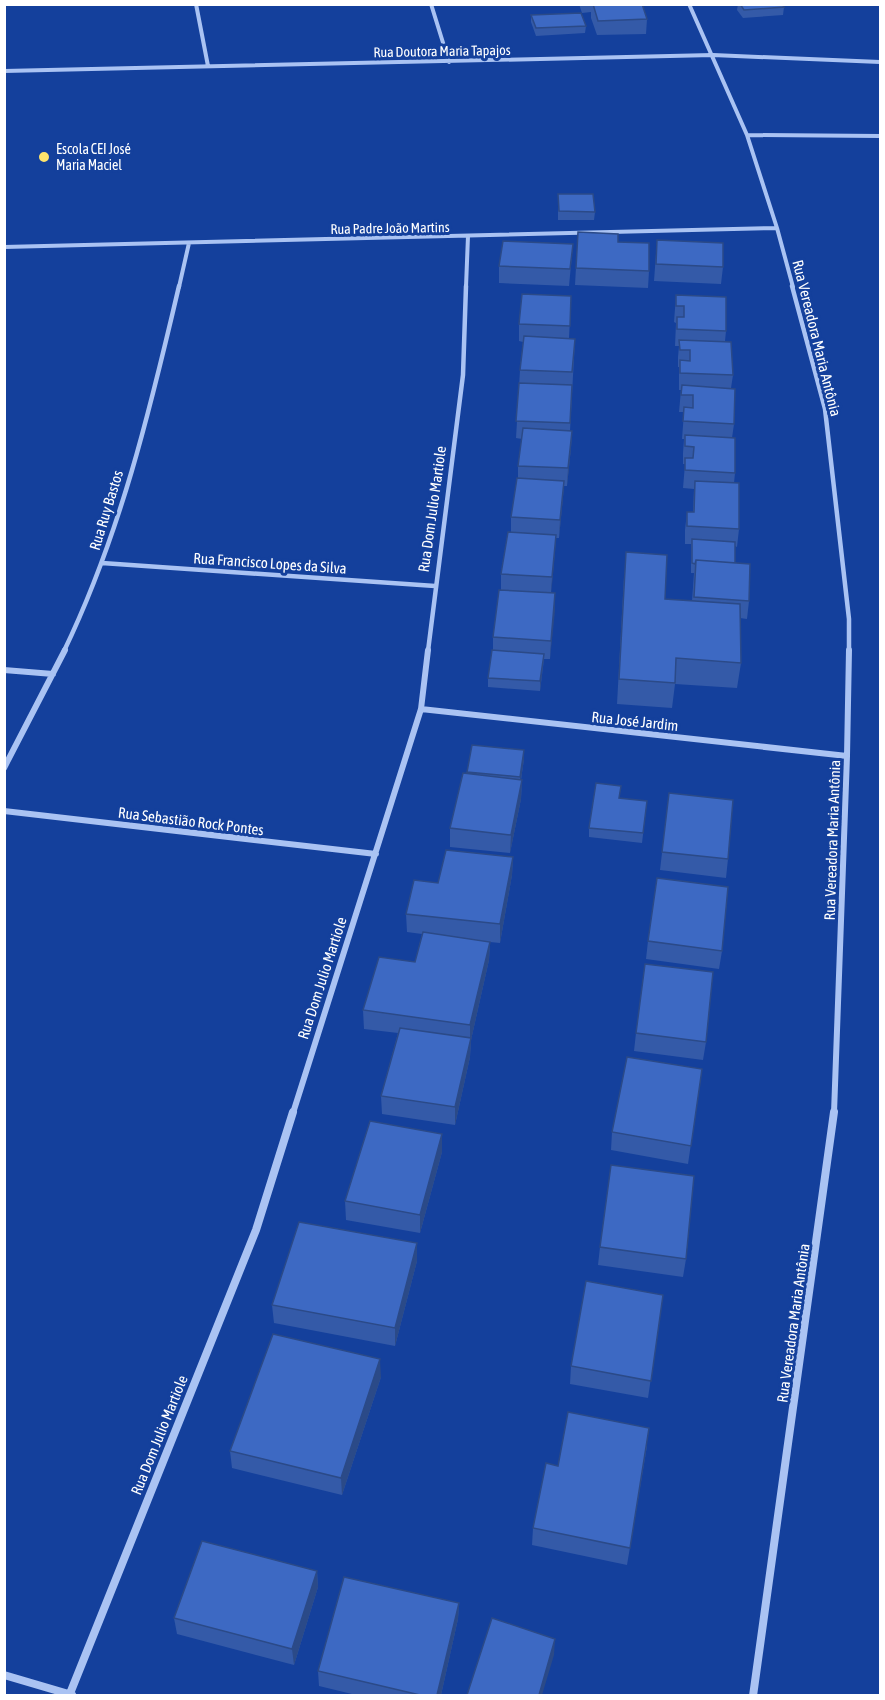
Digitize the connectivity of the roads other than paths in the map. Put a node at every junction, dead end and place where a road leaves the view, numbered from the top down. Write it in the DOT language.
graph roads {
  1 [pos="196,4"];
  2 [pos="431,4"];
  3 [pos="689,4"];
  4 [pos="713,55"];
  5 [pos="449,62"];
  6 [pos="880,62"];
  7 [pos="208,66"];
  8 [pos="4,71"];
  9 [pos="747,135"];
  10 [pos="880,136"];
  11 [pos="777,228"];
  12 [pos="468,236"];
  13 [pos="189,243"];
  14 [pos="4,248"];
  15 [pos="102,563"];
  16 [pos="435,586"];
  17 [pos="4,670"];
  18 [pos="53,674"];
  19 [pos="421,709"];
  20 [pos="847,756"];
  21 [pos="4,768"];
  22 [pos="4,811"];
  23 [pos="376,854"];
  24 [pos="4,1675"];
  25 [pos="71,1695"];
  26 [pos="753,1695"];
  1 -- 7 [label="street"];
  2 -- 5 [label="street"];
  3 -- 4 [label="street, Rua Vereadora Maria Antônia"];
  4 -- 5 [label="street, Rua Doutora Maria Tapajos"];
  4 -- 6 [label="street, Rua Doutora Maria Tapajos"];
  4 -- 9 [label="street, Rua Vereadora Maria Antônia"];
  5 -- 7 [label="street, Rua Doutora Maria Tapajos"];
  7 -- 8 [label="street, Rua Doutora Maria Tapajos"];
  9 -- 10 [label="street"];
  9 -- 11 [label="street, Rua Vereadora Maria Antônia"];
  11 -- 12 [label="street, Rua Padre João Martins"];
  11 -- 20 [label="street, Rua Vereadora Maria Antônia"];
  12 -- 13 [label="street, Rua Padre João Martins"];
  12 -- 16 [label="street, Rua Dom Julio Martiole"];
  13 -- 14 [label="street, Rua Padre João Martins"];
  13 -- 15 [label="street, Rua Ruy Bastos"];
  15 -- 16 [label="street, Rua Francisco Lopes da Silva"];
  15 -- 18 [label="street, Rua Ruy Bastos"];
  16 -- 19 [label="street, Rua Dom Julio Martiole"];
  17 -- 18 [label="street"];
  18 -- 21 [label="street, Rua Ruy Bastos"];
  19 -- 20 [label="street, Rua José Jardim"];
  19 -- 23 [label="street, Rua Dom Julio Martiole"];
  20 -- 26 [label="street, Rua Vereadora Maria Antônia"];
  22 -- 23 [label="street, Rua Sebastião Rock Pontes"];
  23 -- 25 [label="street, Rua Dom Julio Martiole"];
  24 -- 25 [label="street"];
}
